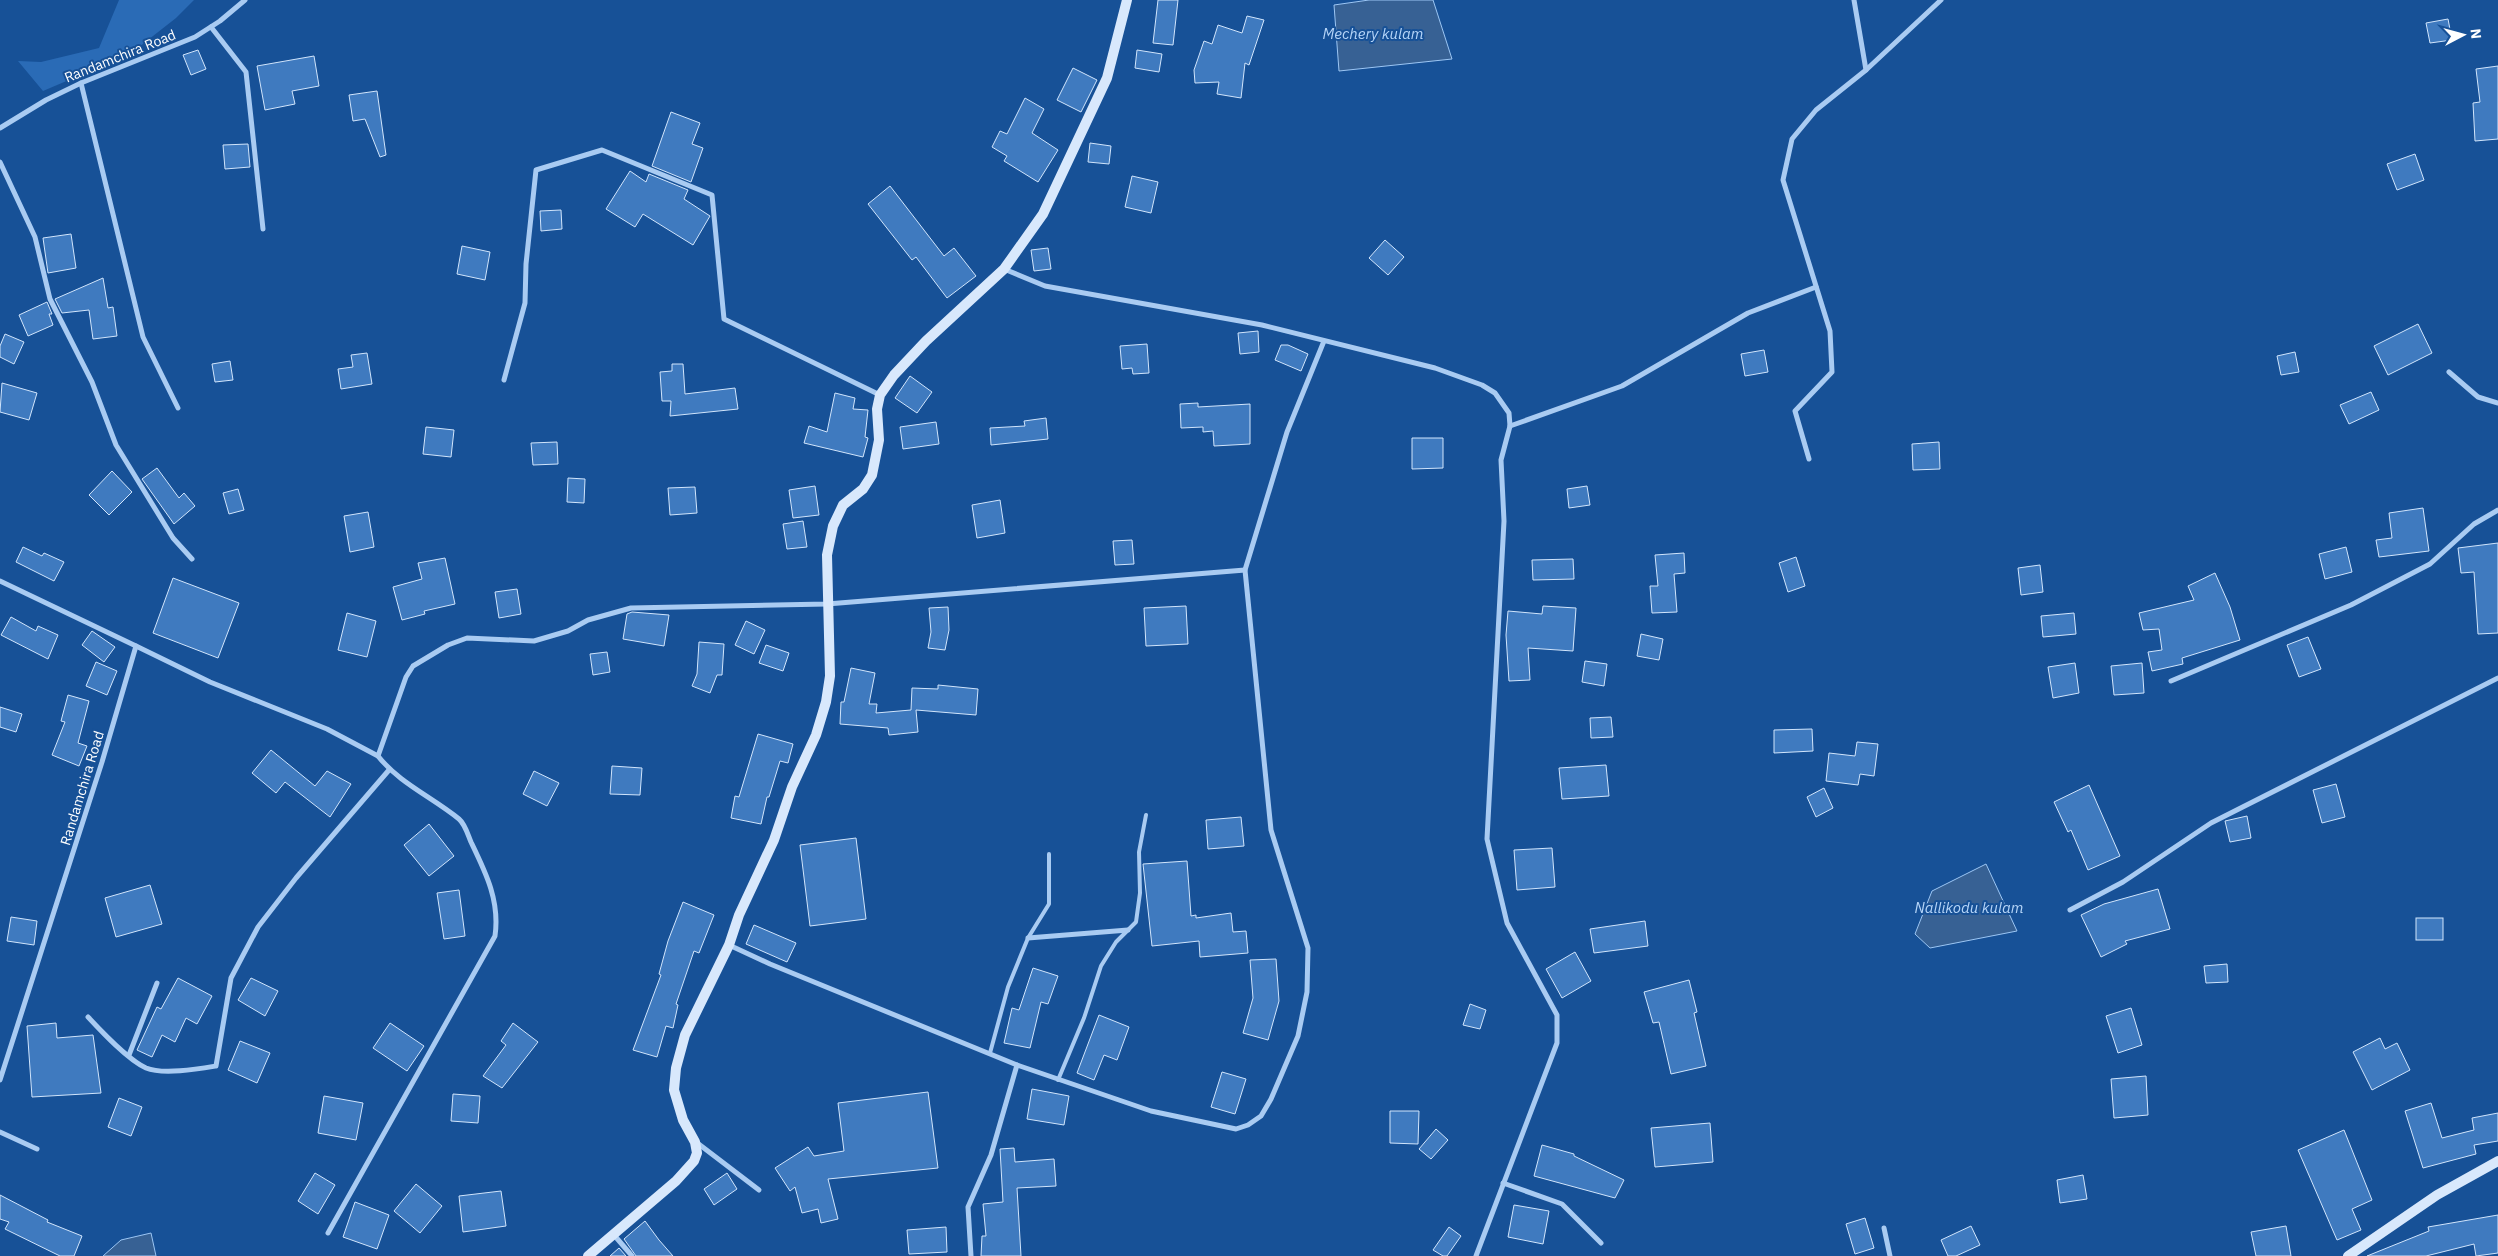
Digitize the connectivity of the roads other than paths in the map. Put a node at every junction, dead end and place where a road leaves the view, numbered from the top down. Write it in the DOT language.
graph roads {
  1 [pos="245,0"];
  2 [pos="1127,0"];
  3 [pos="1854,0"];
  4 [pos="1941,0"];
  5 [pos="211,27"];
  6 [pos="1866,70"];
  7 [pos="81,83"];
  8 [pos="0,128"];
  9 [pos="0,162"];
  10 [pos="263,229"];
  11 [pos="1004,269"];
  12 [pos="1816,287"];
  13 [pos="1324,341"];
  14 [pos="2449,372"];
  15 [pos="504,380"];
  16 [pos="880,395"];
  17 [pos="2498,403"];
  18 [pos="178,408"];
  19 [pos="1510,426"];
  20 [pos="1809,460"];
  21 [pos="2498,510"];
  22 [pos="192,558"];
  23 [pos="1245,570"];
  24 [pos="0,580"];
  25 [pos="827,604"];
  26 [pos="136,646"];
  27 [pos="2498,678"];
  28 [pos="2172,682"];
  29 [pos="378,756"];
  30 [pos="389,770"];
  31 [pos="1146,815"];
  32 [pos="1049,854"];
  33 [pos="2070,910"];
  34 [pos="1128,930"];
  35 [pos="1028,938"];
  36 [pos="729,945"];
  37 [pos="157,983"];
  38 [pos="88,1017"];
  39 [pos="990,1054"];
  40 [pos="129,1055"];
  41 [pos="1018,1065"];
  42 [pos="0,1080"];
  43 [pos="1058,1080"];
  44 [pos="0,1132"];
  45 [pos="695,1142"];
  46 [pos="37,1149"];
  47 [pos="2498,1161"];
  48 [pos="1503,1183"];
  49 [pos="759,1190"];
  50 [pos="1884,1228"];
  51 [pos="328,1234"];
  52 [pos="613,1234"];
  53 [pos="1601,1243"];
  54 [pos="588,1256"];
  55 [pos="632,1256"];
  56 [pos="971,1256"];
  57 [pos="1476,1256"];
  58 [pos="1890,1256"];
  59 [pos="2348,1256"];
  1 -- 5 [label="street, Randamchira Road"];
  2 -- 11 [label="street"];
  3 -- 6 [label="street"];
  4 -- 6 [label="street"];
  5 -- 7 [label="street, Randamchira Road"];
  5 -- 10 [label="street"];
  6 -- 12 [label="street"];
  7 -- 8 [label="street, Randamchira Road"];
  7 -- 18 [label="street"];
  9 -- 22 [label="street"];
  11 -- 13 [label="street"];
  11 -- 16 [label="street"];
  12 -- 19 [label="street"];
  12 -- 20 [label="street"];
  13 -- 19 [label="street"];
  13 -- 23 [label="street"];
  14 -- 17 [label="street"];
  15 -- 16 [label="street"];
  16 -- 25 [label="street"];
  19 -- 48 [label="street"];
  21 -- 28 [label="street"];
  23 -- 25 [label="street"];
  23 -- 43 [label="street"];
  24 -- 26 [label="street"];
  25 -- 29 [label="street"];
  25 -- 36 [label="street"];
  26 -- 29 [label="street"];
  26 -- 42 [label="street, Randamchira Road"];
  27 -- 33 [label="street"];
  29 -- 30 [label="street"];
  30 -- 40 [label="street"];
  30 -- 51 [label="street"];
  31 -- 34 [label="lane"];
  32 -- 35 [label="lane"];
  34 -- 35 [label="street"];
  34 -- 43 [label="lane"];
  35 -- 39 [label="lane"];
  36 -- 39 [label="street"];
  36 -- 45 [label="street"];
  37 -- 40 [label="street"];
  38 -- 40 [label="street"];
  39 -- 41 [label="street"];
  41 -- 43 [label="street"];
  41 -- 56 [label="street"];
  44 -- 46 [label="street"];
  45 -- 49 [label="street"];
  45 -- 52 [label="street"];
  47 -- 59 [label="street"];
  48 -- 53 [label="street"];
  48 -- 57 [label="street"];
  50 -- 58 [label="street"];
  52 -- 54 [label="street"];
  52 -- 55 [label="street"];
}
